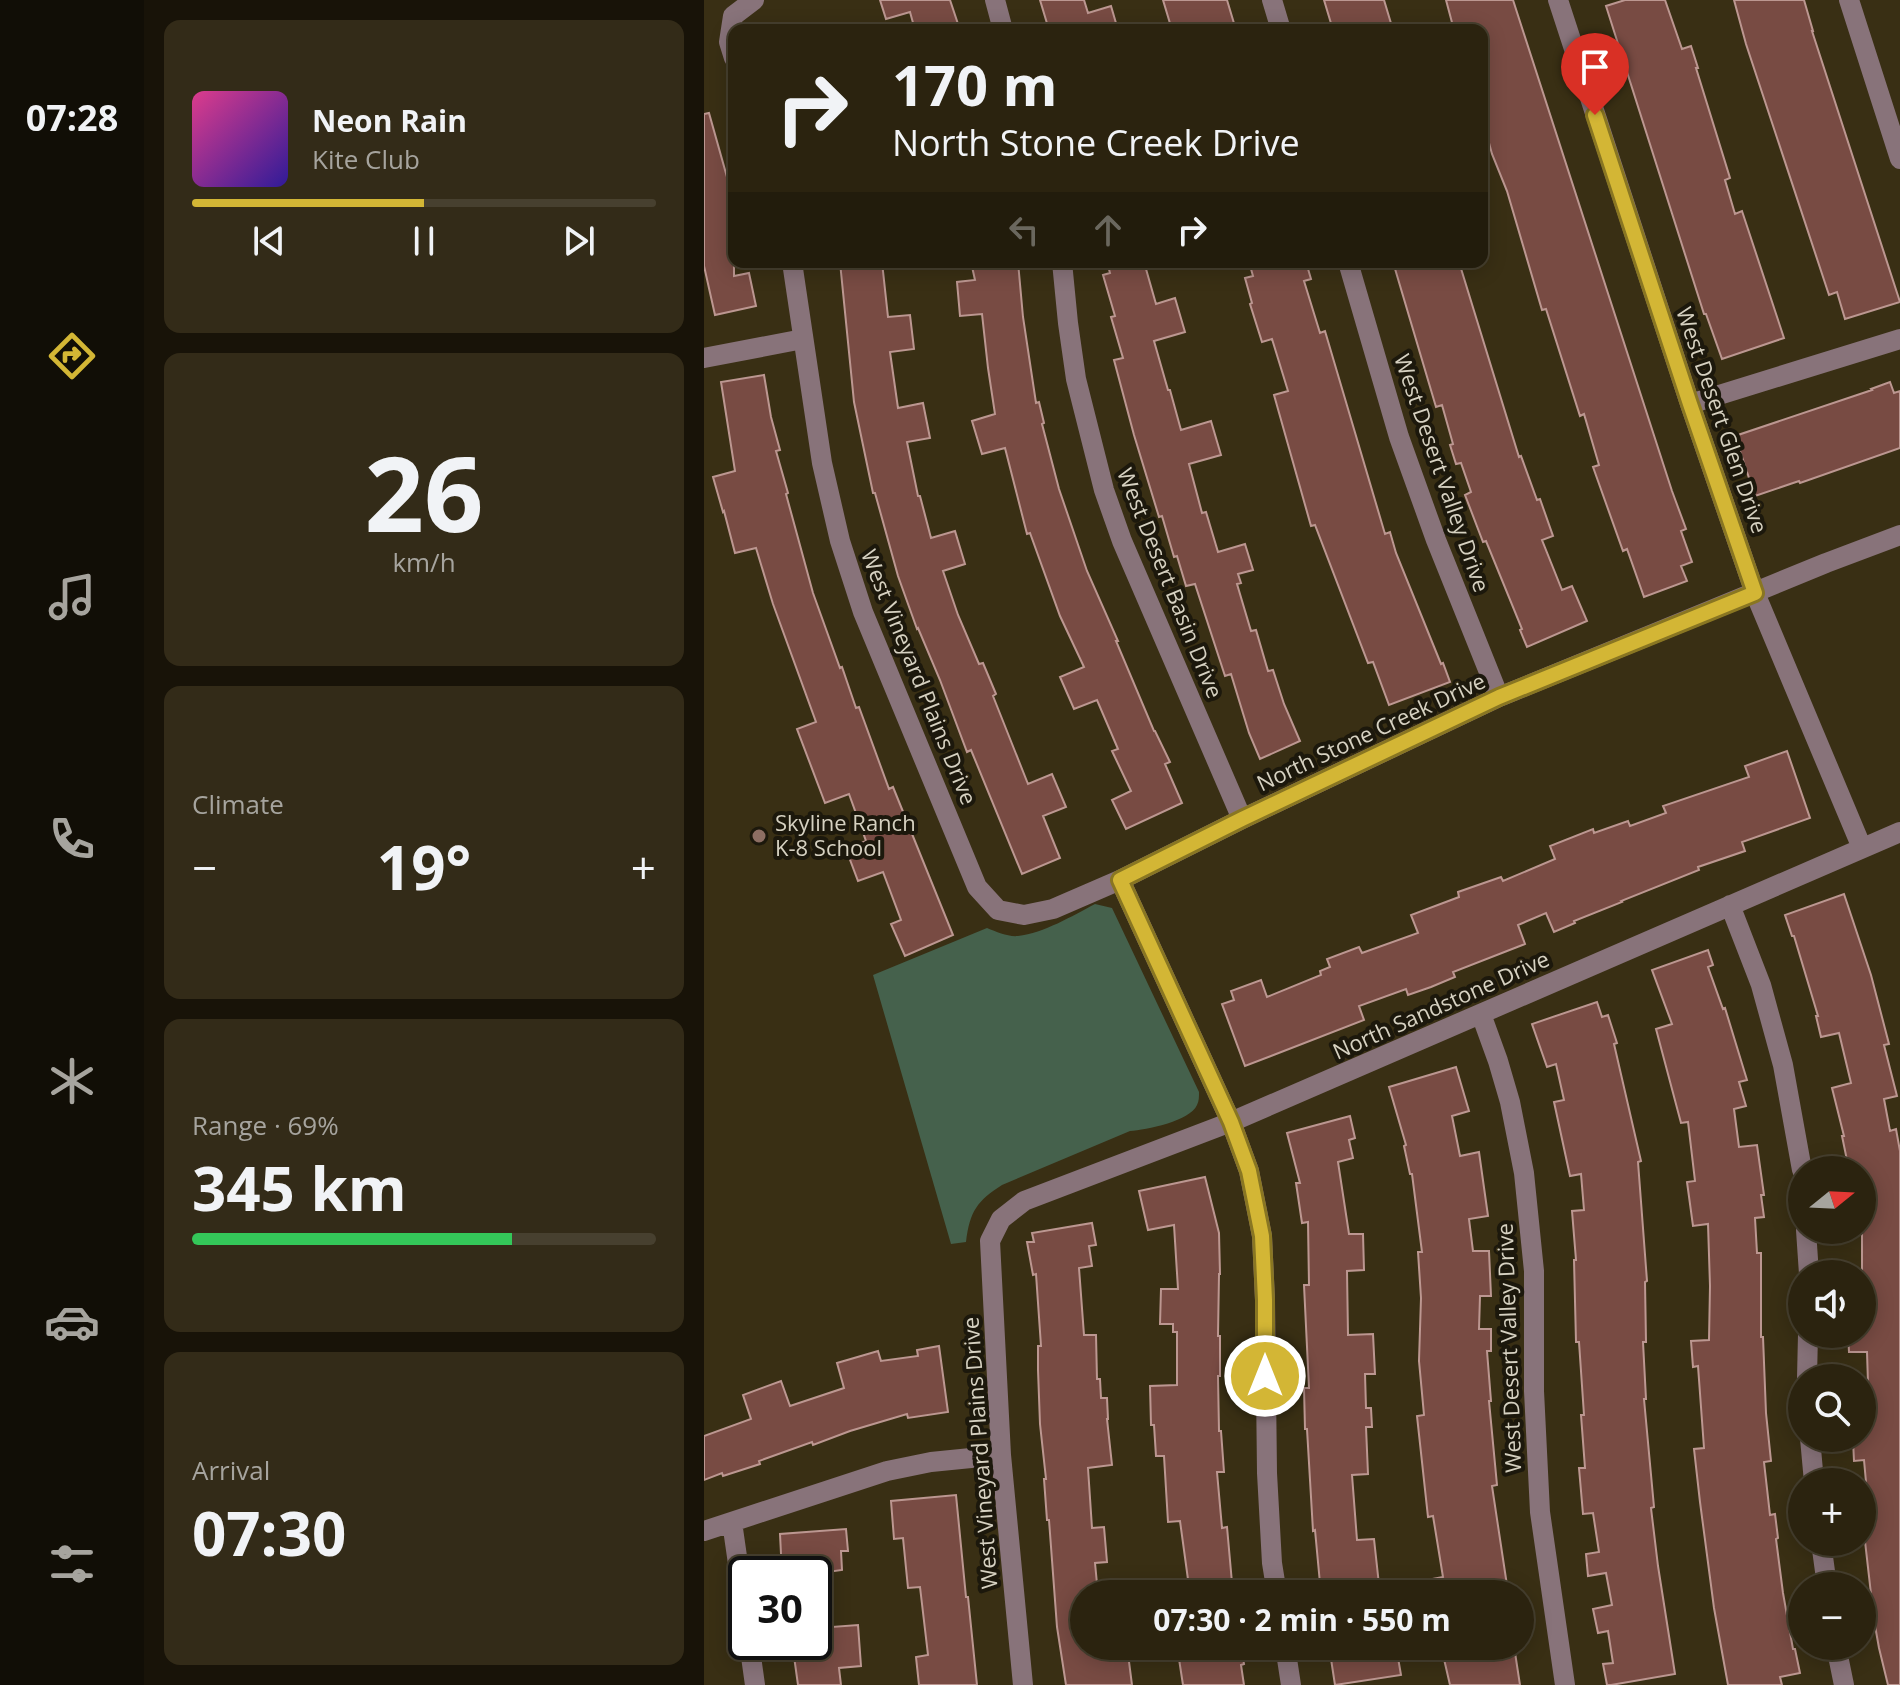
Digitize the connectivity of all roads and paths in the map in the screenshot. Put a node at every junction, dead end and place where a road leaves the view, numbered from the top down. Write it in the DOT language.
graph roads {
  1 [pos="754,0"];
  2 [pos="995,0"];
  3 [pos="1272,0"];
  4 [pos="1558,0"];
  5 [pos="1849,0"];
  6 [pos="732,24"];
  7 [pos="1001,24"];
  8 [pos="1279,24"];
  9 [pos="1900,159"];
  10 [pos="793,268"];
  11 [pos="1063,268"];
  12 [pos="1350,268"];
  13 [pos="803,339"];
  14 [pos="1900,339"];
  15 [pos="704,358"];
  16 [pos="1690,404"];
  17 [pos="1900,535"];
  18 [pos="1755,593"];
  19 [pos="1499,697"];
  20 [pos="1242,819"];
  21 [pos="1900,832"];
  22 [pos="1862,848"];
  23 [pos="1120,880"];
  24 [pos="1730,905"];
  25 [pos="998,910"];
  26 [pos="1481,1014"];
  27 [pos="1231,1122"];
  28 [pos="1799,1156"];
  29 [pos="1001,1219"];
  30 [pos="1001,1455"];
  31 [pos="732,1522"];
  32 [pos="704,1531"];
  33 [pos="737,1556"];
  34 [pos="1275,1580"];
  35 [pos="752,1660"];
  36 [pos="1287,1660"];
  37 [pos="1839,1660"];
  38 [pos="755,1685"];
  39 [pos="1023,1685"];
  40 [pos="1291,1685"];
  41 [pos="1565,1685"];
  42 [pos="1844,1685"];
  1 -- 6 [label="street"];
  2 -- 7 [label="street"];
  3 -- 8 [label="street"];
  4 -- 16 [label="street, West Desert Glen Drive"];
  5 -- 9 [label="street"];
  10 -- 13 [label="street, West Vineyard Plains Drive"];
  11 -- 20 [label="street, West Desert Basin Drive"];
  12 -- 19 [label="street, West Desert Valley Drive"];
  13 -- 15 [label="street"];
  13 -- 25 [label="street, West Vineyard Plains Drive"];
  14 -- 16 [label="street"];
  16 -- 18 [label="street, West Desert Glen Drive"];
  17 -- 18 [label="street, North Stone Creek Drive"];
  18 -- 19 [label="street, North Stone Creek Drive"];
  18 -- 22 [label="street, West Desert Glen Drive"];
  19 -- 20 [label="street, North Stone Creek Drive"];
  20 -- 23 [label="street, North Stone Creek Drive"];
  21 -- 22 [label="street, North Sandstone Drive"];
  22 -- 24 [label="street, North Sandstone Drive"];
  23 -- 25 [label="street, North Stone Creek Drive"];
  23 -- 27 [label="street"];
  24 -- 26 [label="street, North Sandstone Drive"];
  24 -- 28 [label="street"];
  26 -- 27 [label="street, North Sandstone Drive"];
  26 -- 41 [label="street, West Desert Valley Drive"];
  27 -- 29 [label="street, North Sandstone Drive"];
  27 -- 34 [label="street"];
  29 -- 30 [label="street, West Vineyard Plains Drive"];
  30 -- 31 [label="street"];
  30 -- 39 [label="street, West Vineyard Plains Drive"];
  31 -- 32 [label="street"];
  31 -- 33 [label="street"];
  35 -- 38 [label="street"];
  36 -- 40 [label="street"];
  37 -- 42 [label="street"];
}
